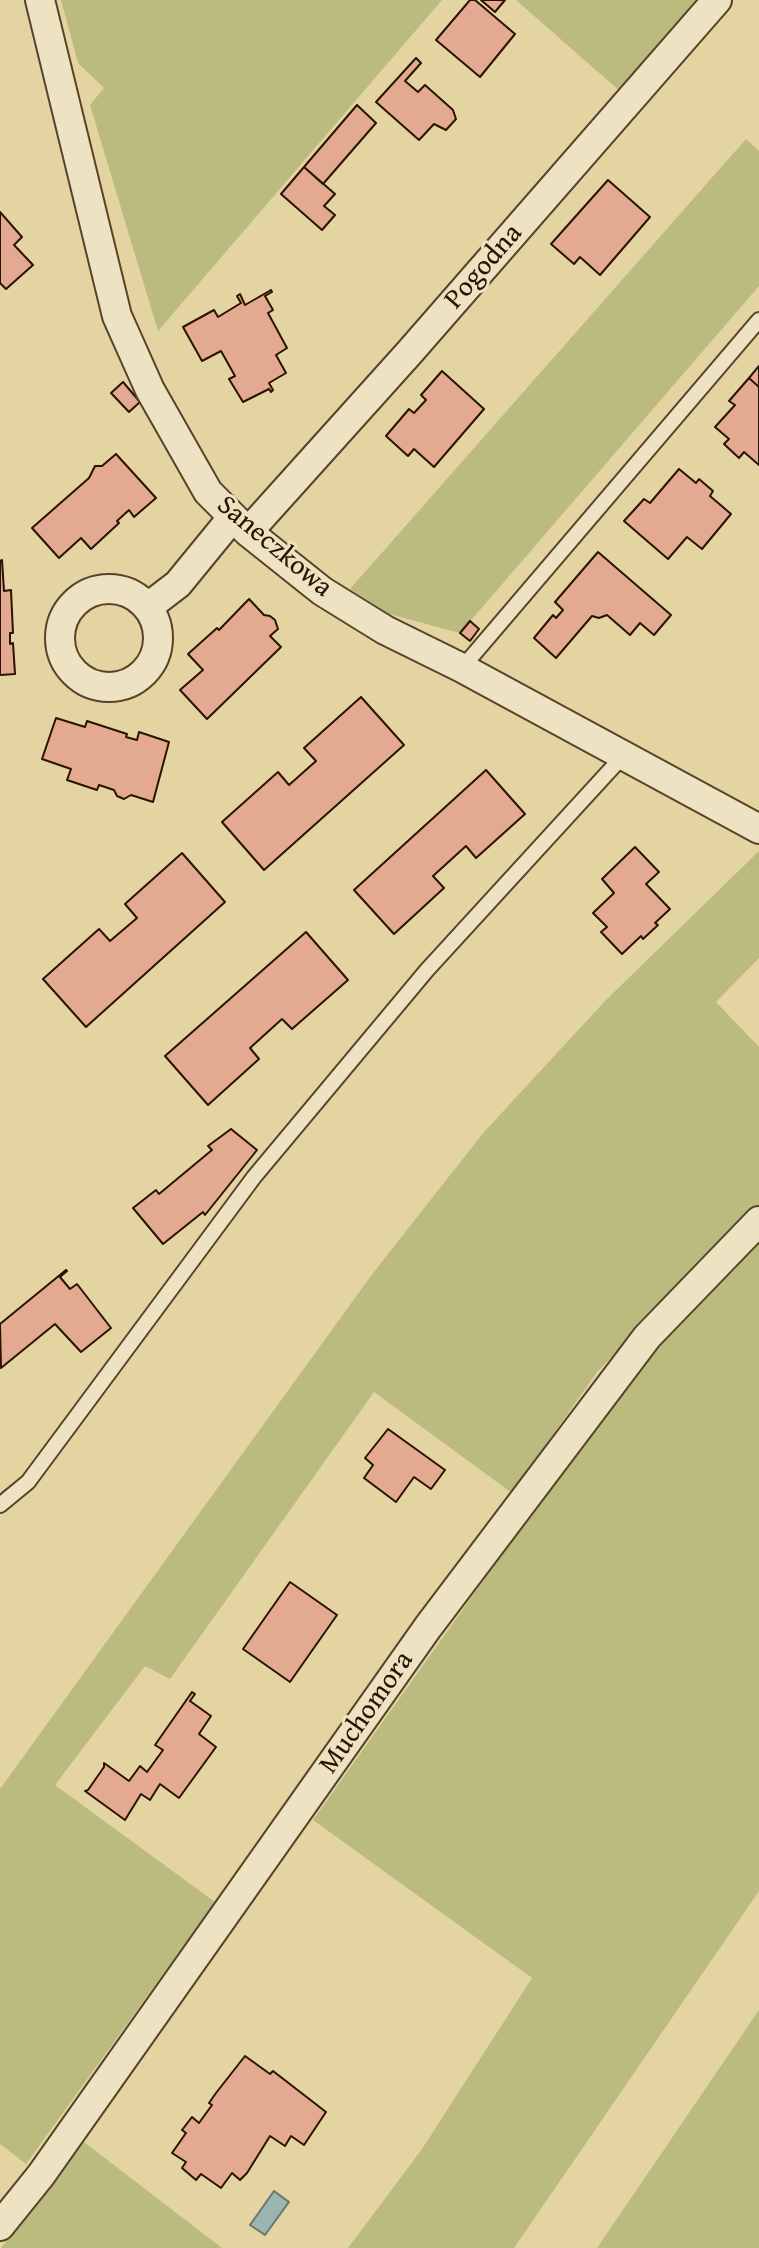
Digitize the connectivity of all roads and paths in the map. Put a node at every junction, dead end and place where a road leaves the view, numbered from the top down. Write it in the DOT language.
graph roads {
  1 [pos="40,0"];
  2 [pos="717,0"];
  3 [pos="759,320"];
  4 [pos="240,525"];
  5 [pos="148,607"];
  6 [pos="462,668"];
  7 [pos="623,756"];
  8 [pos="759,829"];
  9 [pos="759,1221"];
  10 [pos="0,1505"];
  11 [pos="0,2226"];
  1 -- 4 [label="street, Saneczkowa"];
  2 -- 4 [label="street, Pogodna"];
  3 -- 6 [label="lane"];
  4 -- 5 [label="street, Pogodna"];
  4 -- 6 [label="street, Saneczkowa"];
  6 -- 7 [label="street, Saneczkowa"];
  7 -- 8 [label="street, Saneczkowa"];
  7 -- 10 [label="lane"];
  9 -- 11 [label="street, Muchomora"];
}
